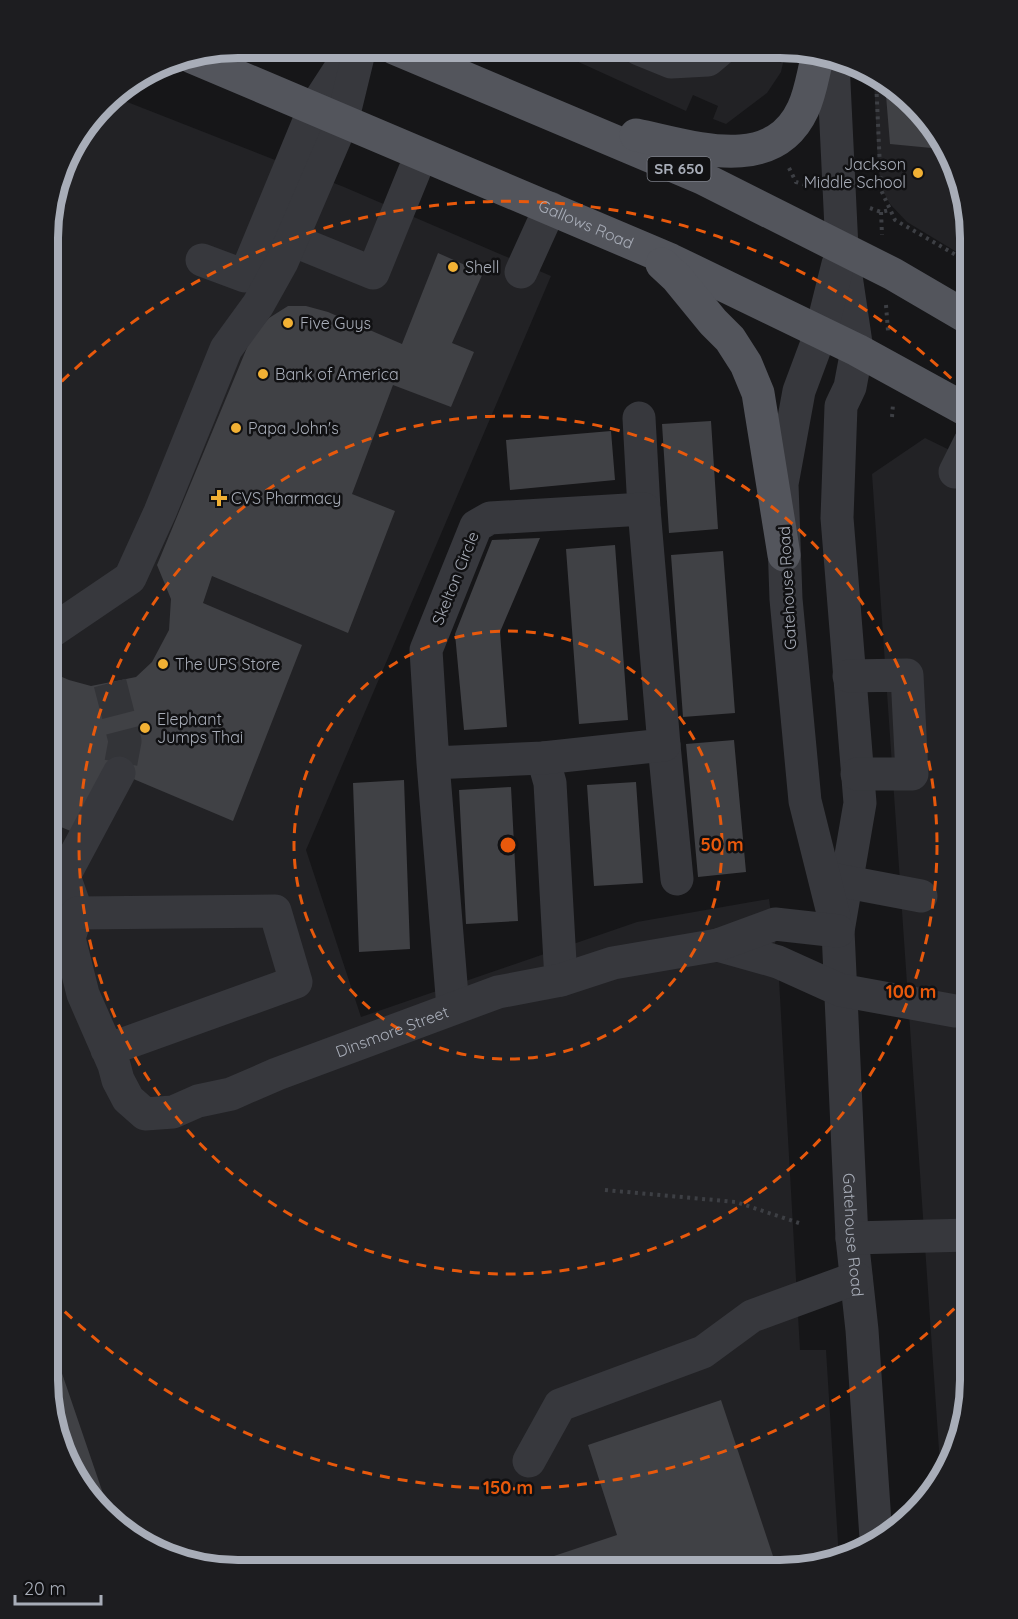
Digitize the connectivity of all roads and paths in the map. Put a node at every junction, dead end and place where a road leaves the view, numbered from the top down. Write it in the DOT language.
graph roads {
  1 [pos="350,58"];
  2 [pos="355,58"];
  3 [pos="418,58"];
  4 [pos="661,58"];
  5 [pos="710,58"];
  6 [pos="204,62"];
  7 [pos="816,63"];
  8 [pos="197,64"];
  9 [pos="833,67"];
  10 [pos="222,70"];
  11 [pos="876,88"];
  12 [pos="328,115"];
  13 [pos="567,121"];
  14 [pos="421,155"];
  15 [pos="550,208"];
  16 [pos="881,212"];
  17 [pos="292,240"];
  18 [pos="842,249"];
  19 [pos="648,250"];
  20 [pos="960,257"];
  21 [pos="202,260"];
  22 [pos="884,270"];
  23 [pos="521,272"];
  24 [pos="960,313"];
  25 [pos="821,332"];
  26 [pos="857,350"];
  27 [pos="893,370"];
  28 [pos="960,406"];
  29 [pos="892,417"];
  30 [pos="639,418"];
  31 [pos="960,462"];
  32 [pos="955,472"];
  33 [pos="644,509"];
  34 [pos="784,555"];
  35 [pos="58,627"];
  36 [pos="849,676"];
  37 [pos="664,746"];
  38 [pos="543,758"];
  39 [pos="433,763"];
  40 [pos="119,773"];
  41 [pos="857,774"];
  42 [pos="677,879"];
  43 [pos="835,881"];
  44 [pos="921,896"];
  45 [pos="77,914"];
  46 [pos="838,931"];
  47 [pos="718,945"];
  48 [pos="561,980"];
  49 [pos="840,990"];
  50 [pos="453,1008"];
  51 [pos="955,1011"];
  52 [pos="107,1050"];
  53 [pos="605,1190"];
  54 [pos="799,1223"];
  55 [pos="959,1235"];
  56 [pos="852,1238"];
  57 [pos="856,1278"];
  58 [pos="529,1461"];
  59 [pos="876,1532"];
  1 -- 12 [label="street"];
  2 -- 12 [label="street"];
  3 -- 13 [label="main road, SR 650"];
  4 -- 5 [label="street"];
  6 -- 10 [label="main road, Gallows Road"];
  7 -- 13 [label="main road"];
  8 -- 10 [label="main road"];
  9 -- 18 [label="street, Gatehouse Road"];
  10 -- 12 [label="main road, Gallows Road"];
  11 -- 20 [label="path"];
  12 -- 14 [label="main road, Gallows Road"];
  12 -- 17 [label="street"];
  12 -- 21 [label="street"];
  13 -- 18 [label="main road, SR 650"];
  14 -- 15 [label="main road, Gallows Road"];
  14 -- 17 [label="street"];
  15 -- 19 [label="main road, Gallows Road"];
  15 -- 23 [label="street"];
  16 -- 22 [label="path"];
  17 -- 35 [label="street"];
  18 -- 22 [label="main road, SR 650"];
  18 -- 25 [label="street, Gatehouse Road"];
  18 -- 26 [label="street, Gatehouse Road"];
  19 -- 25 [label="main road, Gallows Road"];
  19 -- 34 [label="main road"];
  22 -- 24 [label="main road, SR 650"];
  22 -- 27 [label="path"];
  25 -- 26 [label="main road, Gallows Road"];
  25 -- 34 [label="street, Gatehouse Road"];
  26 -- 27 [label="main road, Gallows Road"];
  26 -- 36 [label="street, Gatehouse Road"];
  27 -- 28 [label="main road, Gallows Road"];
  27 -- 29 [label="path"];
  30 -- 33 [label="street"];
  31 -- 32 [label="street"];
  33 -- 37 [label="street"];
  33 -- 39 [label="street, Skelton Circle"];
  34 -- 43 [label="street, Gatehouse Road"];
  36 -- 41 [label="street, Gatehouse Road"];
  36 -- 41 [label="street"];
  37 -- 38 [label="street"];
  37 -- 42 [label="street"];
  38 -- 39 [label="street"];
  38 -- 48 [label="street"];
  39 -- 50 [label="street, Skelton Circle"];
  40 -- 45 [label="street"];
  41 -- 43 [label="street, Gatehouse Road"];
  43 -- 44 [label="street"];
  43 -- 46 [label="street, Gatehouse Road"];
  45 -- 52 [label="street, Dinsmore Street"];
  45 -- 52 [label="street"];
  46 -- 47 [label="street, Dinsmore Street"];
  46 -- 49 [label="street, Gatehouse Road"];
  47 -- 48 [label="street, Dinsmore Street"];
  47 -- 49 [label="street, Dinsmore Street"];
  48 -- 50 [label="street, Dinsmore Street"];
  49 -- 51 [label="street, Dinsmore Street"];
  49 -- 56 [label="street, Gatehouse Road"];
  50 -- 52 [label="street, Dinsmore Street"];
  53 -- 54 [label="path"];
  55 -- 56 [label="street"];
  56 -- 57 [label="street, Gatehouse Road"];
  57 -- 58 [label="street"];
  57 -- 59 [label="street, Gatehouse Road"];
}
